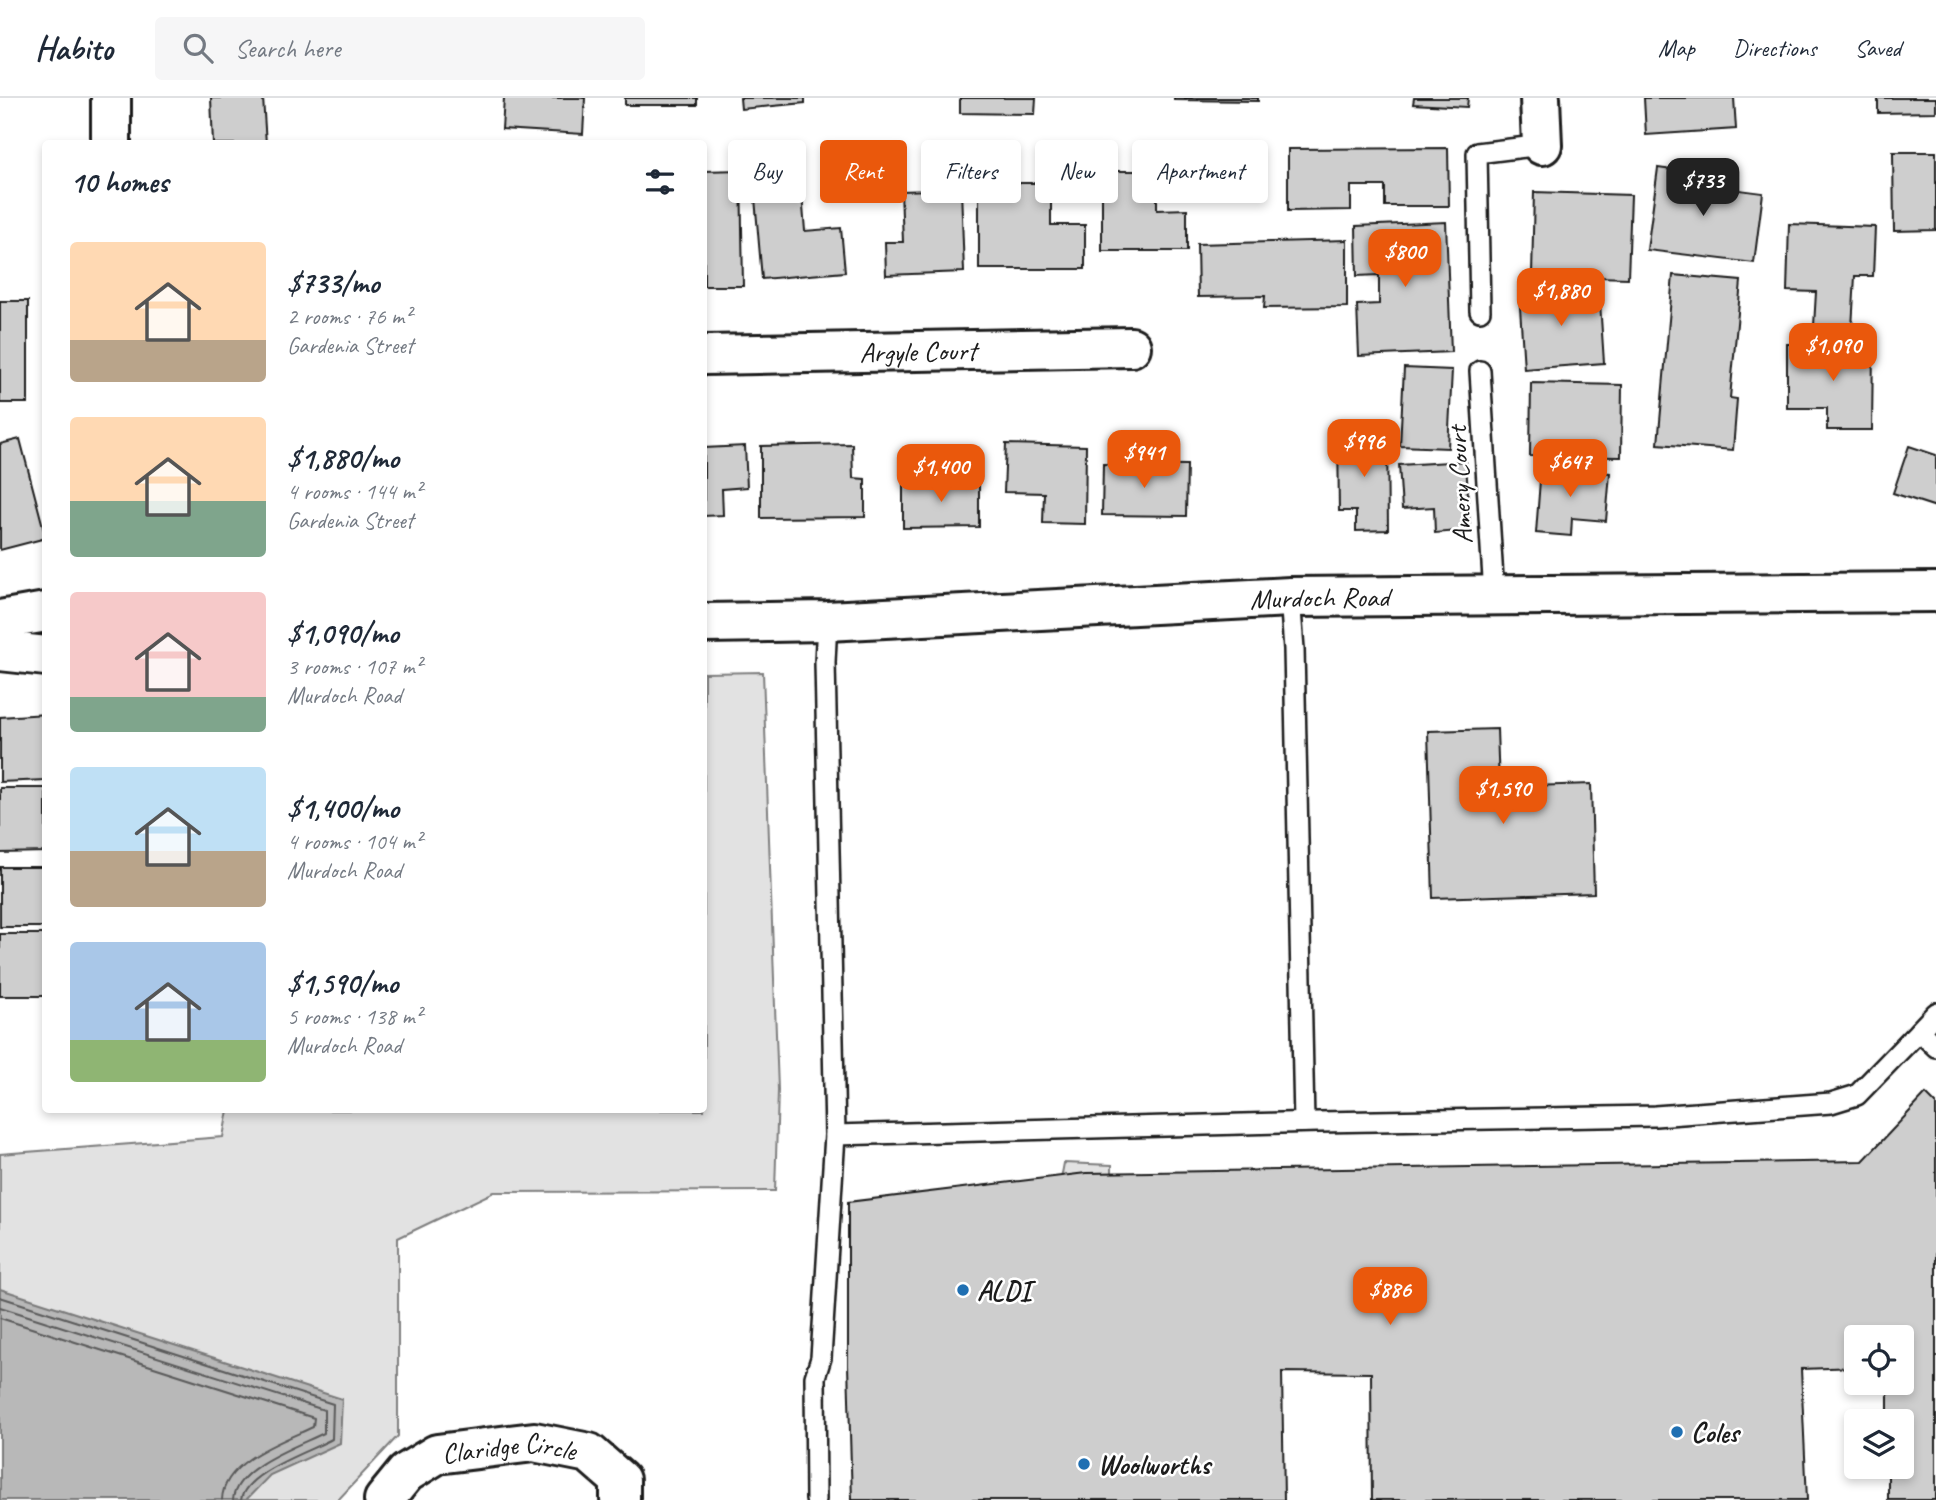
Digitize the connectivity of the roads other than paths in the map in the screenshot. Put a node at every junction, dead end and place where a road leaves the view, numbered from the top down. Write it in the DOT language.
graph roads {
  1 [pos="111,98"];
  2 [pos="1540,98"];
  3 [pos="111,140"];
  4 [pos="1542,145"];
  5 [pos="1480,311"];
  6 [pos="1131,347"];
  7 [pos="707,355"];
  8 [pos="1480,371"];
  9 [pos="1936,592"];
  10 [pos="1494,595"];
  11 [pos="1290,597"];
  12 [pos="42,613"];
  13 [pos="0,620"];
  14 [pos="827,621"];
  15 [pos="707,623"];
  16 [pos="0,651"];
  17 [pos="42,656"];
  18 [pos="1936,1013"];
  19 [pos="1919,1031"];
  20 [pos="1936,1047"];
  21 [pos="1304,1122"];
  22 [pos="835,1135"];
  23 [pos="384,1500"];
  24 [pos="620,1500"];
  25 [pos="816,1500"];
  1 -- 3 [label="main road"];
  2 -- 4 [label="main road"];
  4 -- 5 [label="lane"];
  6 -- 7 [label="main road, Argyle Court"];
  8 -- 10 [label="lane, Amery Court"];
  9 -- 10 [label="main road, Murdoch Road"];
  10 -- 11 [label="main road, Murdoch Road"];
  11 -- 14 [label="main road, Murdoch Road"];
  11 -- 21 [label="lane"];
  12 -- 13 [label="main road"];
  14 -- 15 [label="main road, Murdoch Road"];
  14 -- 22 [label="lane"];
  16 -- 17 [label="main road"];
  18 -- 19 [label="lane"];
  19 -- 20 [label="lane"];
  19 -- 21 [label="lane"];
  21 -- 22 [label="lane"];
  22 -- 25 [label="lane"];
  23 -- 24 [label="main road, Claridge Circle"];
}
